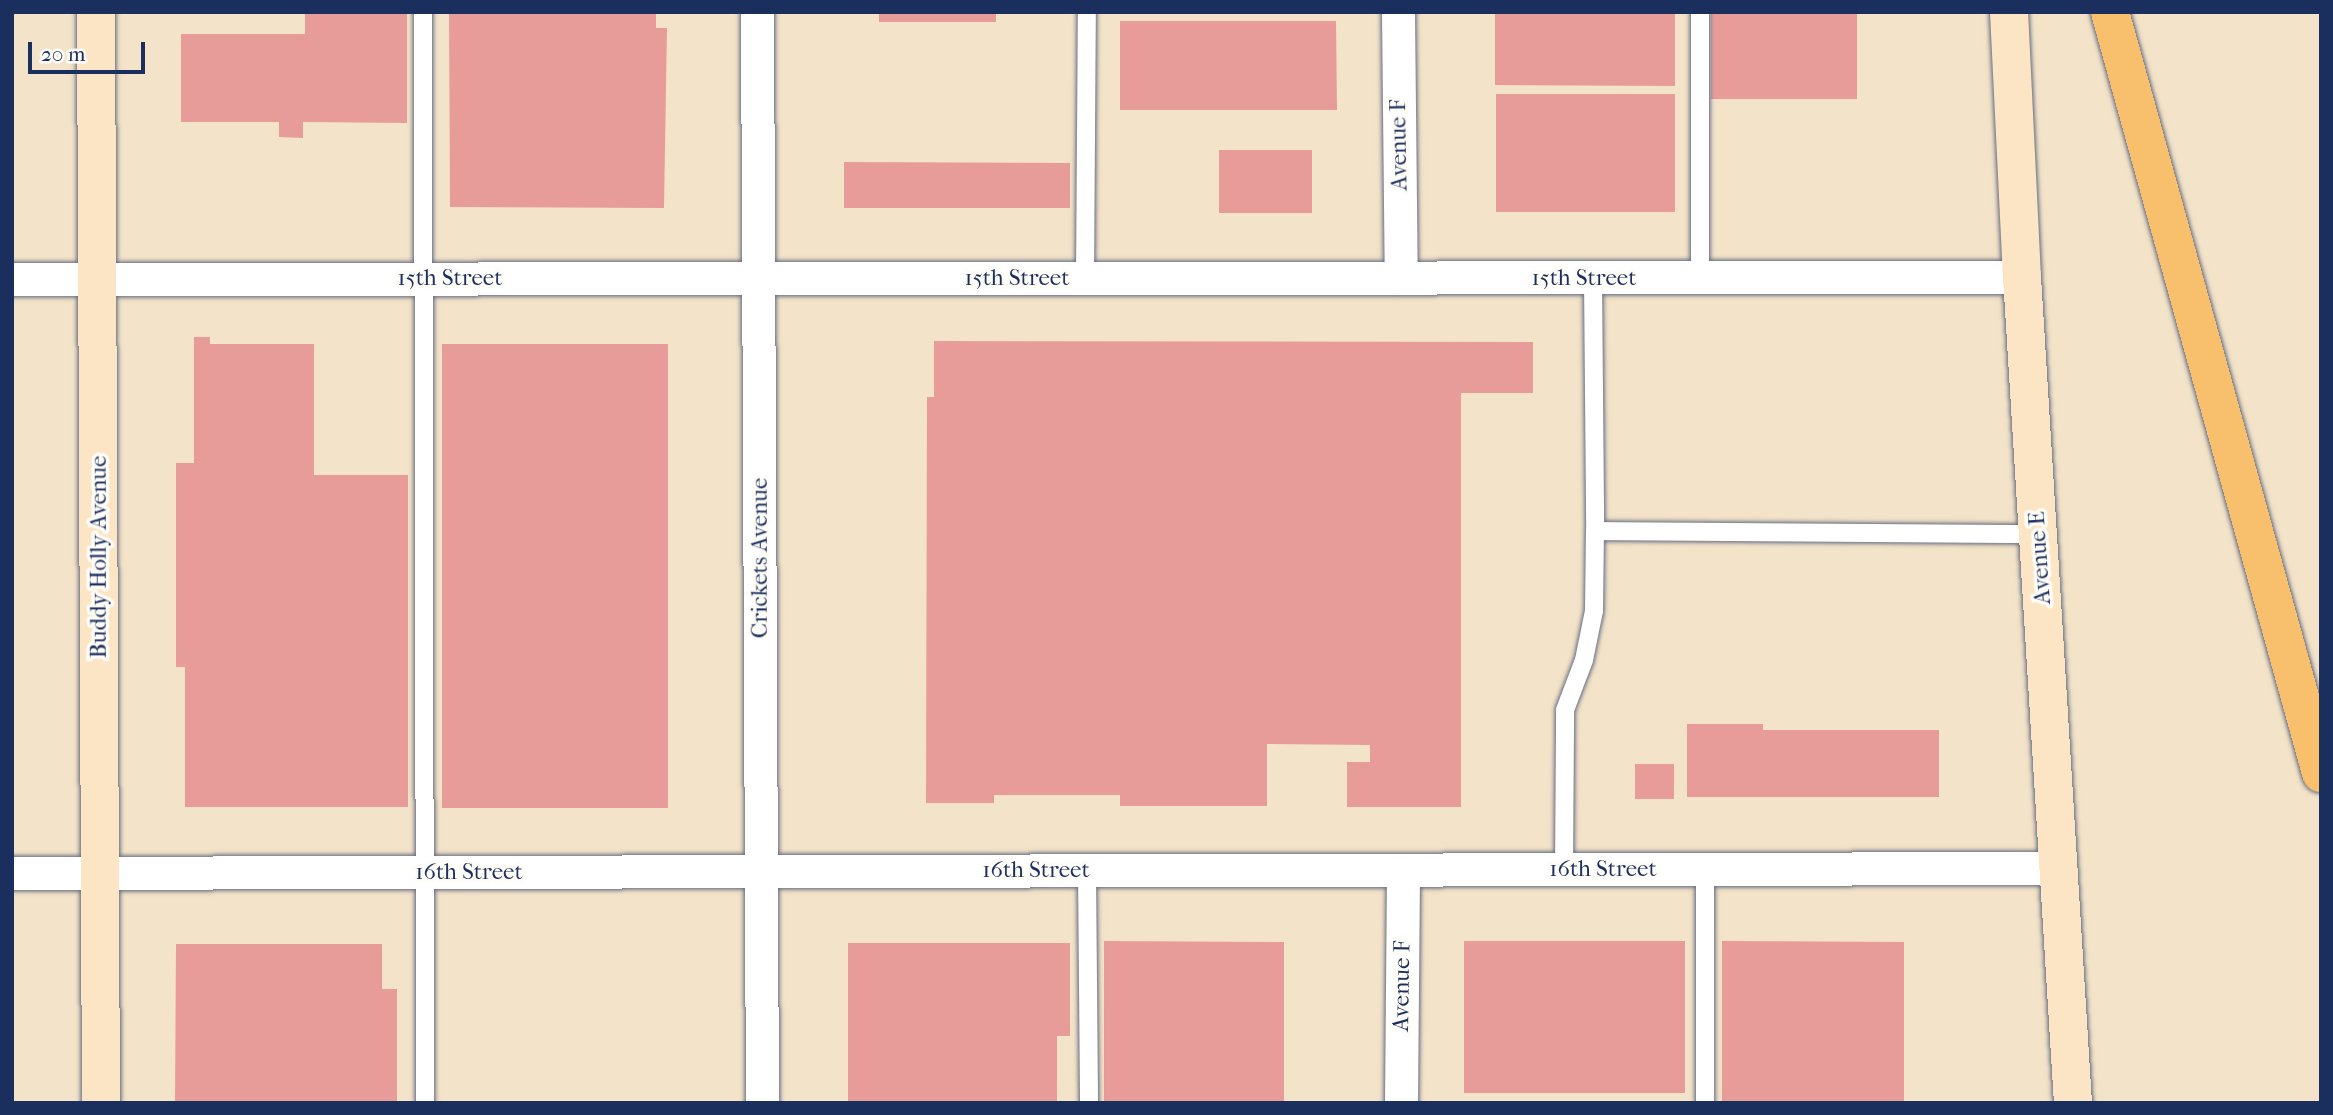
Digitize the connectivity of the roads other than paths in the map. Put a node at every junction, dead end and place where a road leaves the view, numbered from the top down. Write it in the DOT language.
graph roads {
  1 [pos="96,12"];
  2 [pos="423,12"];
  3 [pos="757,12"];
  4 [pos="1087,12"];
  5 [pos="1398,12"];
  6 [pos="1700,12"];
  7 [pos="2009,12"];
  8 [pos="2110,12"];
  9 [pos="424,278"];
  10 [pos="758,278"];
  11 [pos="1085,278"];
  12 [pos="1401,278"];
  13 [pos="1593,278"];
  14 [pos="1700,278"];
  15 [pos="2022,278"];
  16 [pos="12,279"];
  17 [pos="97,279"];
  18 [pos="1595,531"];
  19 [pos="2038,534"];
  20 [pos="2320,769"];
  21 [pos="2059,868"];
  22 [pos="1564,869"];
  23 [pos="1705,869"];
  24 [pos="1087,870"];
  25 [pos="1404,870"];
  26 [pos="761,871"];
  27 [pos="426,872"];
  28 [pos="12,873"];
  29 [pos="100,873"];
  30 [pos="101,1103"];
  31 [pos="425,1103"];
  32 [pos="762,1103"];
  33 [pos="1089,1103"];
  34 [pos="1401,1103"];
  35 [pos="1705,1103"];
  36 [pos="2073,1103"];
  1 -- 17 [label="main road, Buddy Holly Avenue"];
  2 -- 9 [label="lane"];
  3 -- 10 [label="street, Crickets Avenue"];
  4 -- 11 [label="lane"];
  5 -- 12 [label="street, Avenue F"];
  6 -- 14 [label="lane"];
  7 -- 15 [label="main road, Avenue E"];
  8 -- 20 [label="highway"];
  9 -- 10 [label="street, 15th Street"];
  9 -- 17 [label="street, 15th Street"];
  9 -- 27 [label="lane"];
  10 -- 11 [label="street, 15th Street"];
  10 -- 26 [label="street, Crickets Avenue"];
  11 -- 12 [label="street, 15th Street"];
  12 -- 13 [label="street, 15th Street"];
  13 -- 14 [label="street, 15th Street"];
  13 -- 18 [label="lane"];
  14 -- 15 [label="street, 15th Street"];
  15 -- 19 [label="main road, Avenue E"];
  16 -- 17 [label="street, 15th Street"];
  17 -- 29 [label="main road, Buddy Holly Avenue"];
  18 -- 19 [label="lane"];
  18 -- 22 [label="lane"];
  19 -- 21 [label="main road, Avenue E"];
  21 -- 23 [label="street, 16th Street"];
  21 -- 36 [label="main road, Avenue E"];
  22 -- 23 [label="street, 16th Street"];
  22 -- 25 [label="street, 16th Street"];
  23 -- 35 [label="lane"];
  24 -- 25 [label="street, 16th Street"];
  24 -- 26 [label="street, 16th Street"];
  24 -- 33 [label="lane"];
  25 -- 34 [label="street, Avenue F"];
  26 -- 27 [label="street, 16th Street"];
  26 -- 32 [label="street, Crickets Avenue"];
  27 -- 29 [label="street, 16th Street"];
  27 -- 31 [label="lane"];
  28 -- 29 [label="street, 16th Street"];
  29 -- 30 [label="main road, Buddy Holly Avenue"];
}
